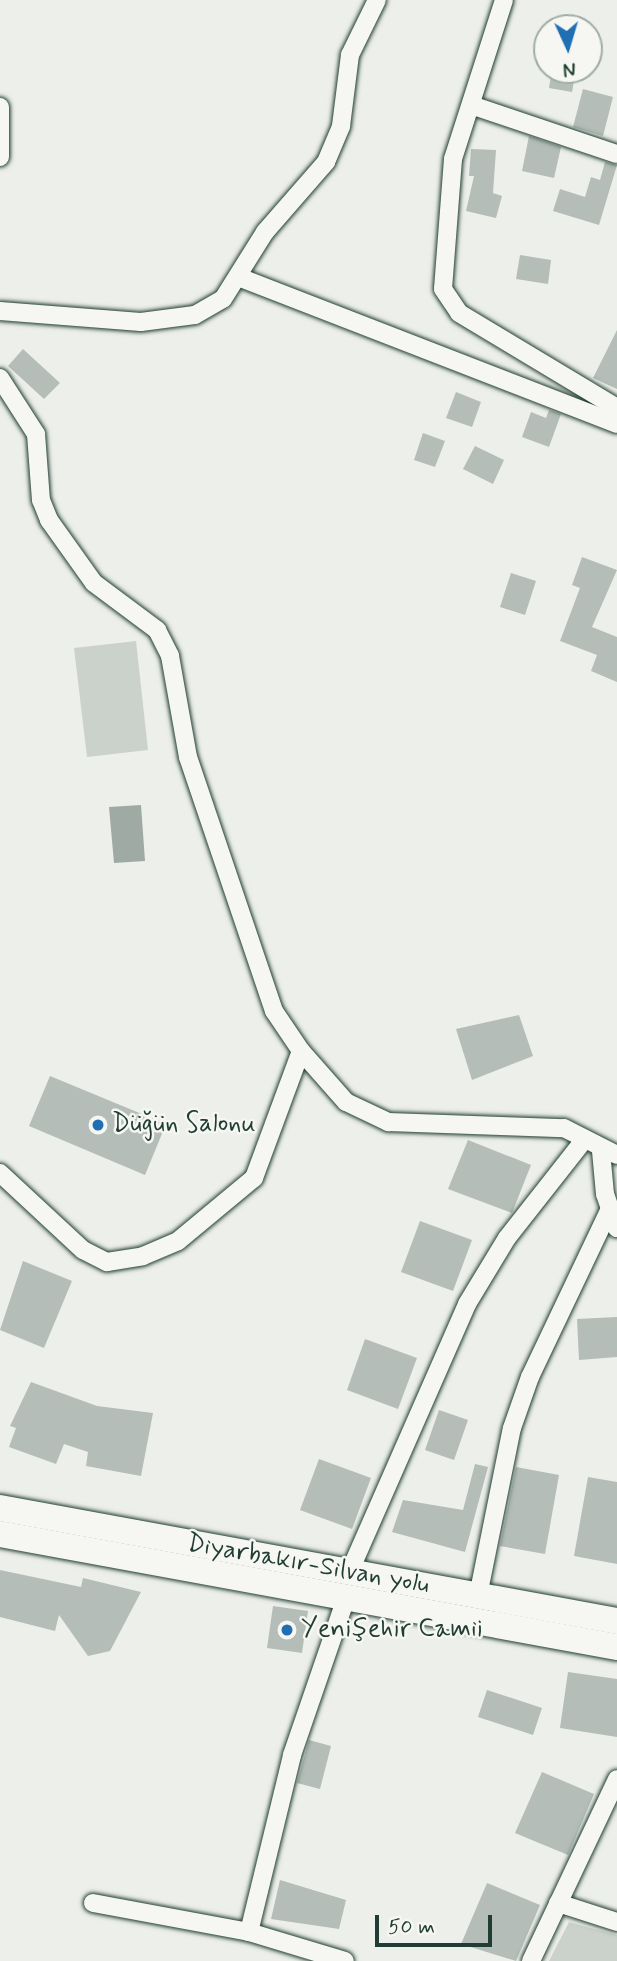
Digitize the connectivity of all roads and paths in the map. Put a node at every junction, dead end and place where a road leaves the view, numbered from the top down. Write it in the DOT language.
graph roads {
  1 [pos="377,0"];
  2 [pos="504,0"];
  3 [pos="471,105"];
  4 [pos="0,107"];
  5 [pos="617,154"];
  6 [pos="0,157"];
  7 [pos="241,278"];
  8 [pos="0,311"];
  9 [pos="0,379"];
  10 [pos="617,408"];
  11 [pos="617,424"];
  12 [pos="301,1051"];
  13 [pos="584,1140"];
  14 [pos="609,1153"];
  15 [pos="0,1173"];
  16 [pos="613,1220"];
  17 [pos="0,1508"];
  18 [pos="0,1534"];
  19 [pos="97,1539"];
  20 [pos="336,1583"];
  21 [pos="478,1596"];
  22 [pos="617,1622"];
  23 [pos="617,1647"];
  24 [pos="617,1779"];
  25 [pos="93,1903"];
  26 [pos="558,1903"];
  27 [pos="617,1922"];
  28 [pos="248,1932"];
  29 [pos="345,1961"];
  30 [pos="531,1961"];
  1 -- 7 [label="street"];
  2 -- 3 [label="street"];
  3 -- 5 [label="street"];
  3 -- 10 [label="street"];
  4 -- 6 [label="street"];
  7 -- 8 [label="street"];
  7 -- 11 [label="street"];
  9 -- 12 [label="street"];
  12 -- 13 [label="street"];
  12 -- 15 [label="street"];
  13 -- 14 [label="street"];
  13 -- 20 [label="street"];
  14 -- 16 [label="street"];
  16 -- 21 [label="street"];
  17 -- 19 [label="highway, Diyarbakır-Silvan yolu"];
  18 -- 19 [label="highway, Diyarbakır-Silvan yolu"];
  19 -- 20 [label="highway, Diyarbakır-Silvan yolu"];
  20 -- 21 [label="highway, Diyarbakır-Silvan yolu"];
  20 -- 23 [label="highway, Diyarbakır-Silvan yolu"];
  20 -- 28 [label="street"];
  21 -- 22 [label="highway, Diyarbakır-Silvan yolu"];
  24 -- 26 [label="street"];
  25 -- 28 [label="street"];
  26 -- 27 [label="street"];
  26 -- 30 [label="street"];
  28 -- 29 [label="street"];
}
